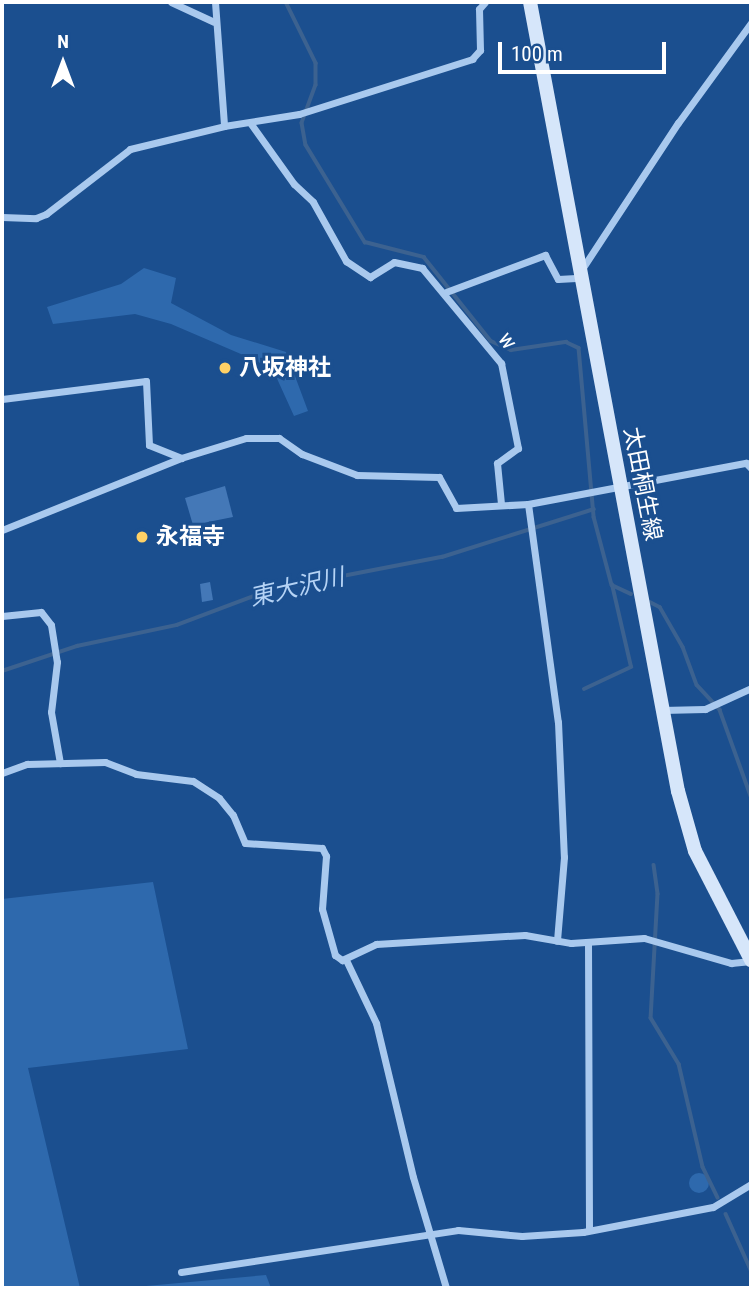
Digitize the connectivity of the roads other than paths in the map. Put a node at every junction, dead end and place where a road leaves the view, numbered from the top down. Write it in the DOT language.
graph roads {
  1 [pos="171,2"];
  2 [pos="215,2"];
  3 [pos="485,2"];
  4 [pos="530,2"];
  5 [pos="214,22"];
  6 [pos="751,23"];
  7 [pos="251,124"];
  8 [pos="224,126"];
  9 [pos="2,218"];
  10 [pos="580,274"];
  11 [pos="449,291"];
  12 [pos="2,399"];
  13 [pos="181,458"];
  14 [pos="751,468"];
  15 [pos="619,487"];
  16 [pos="501,504"];
  17 [pos="528,504"];
  18 [pos="2,530"];
  19 [pos="2,616"];
  20 [pos="751,688"];
  21 [pos="661,710"];
  22 [pos="60,763"];
  23 [pos="2,773"];
  24 [pos="557,941"];
  25 [pos="588,942"];
  26 [pos="346,960"];
  27 [pos="751,961"];
  28 [pos="751,1184"];
  29 [pos="589,1230"];
  30 [pos="433,1233"];
  31 [pos="181,1272"];
  32 [pos="446,1288"];
  1 -- 5 [label="street"];
  2 -- 5 [label="street"];
  3 -- 7 [label="street"];
  4 -- 10 [label="main road, 太田桐生線"];
  5 -- 8 [label="street"];
  6 -- 10 [label="street"];
  7 -- 8 [label="street"];
  7 -- 11 [label="street, w"];
  8 -- 9 [label="street"];
  10 -- 11 [label="street"];
  10 -- 15 [label="main road, 太田桐生線"];
  11 -- 16 [label="street, w"];
  12 -- 13 [label="street"];
  13 -- 16 [label="street"];
  13 -- 18 [label="street"];
  14 -- 15 [label="street"];
  15 -- 17 [label="street"];
  15 -- 21 [label="main road, 太田桐生線"];
  16 -- 17 [label="street"];
  17 -- 24 [label="street"];
  19 -- 22 [label="street"];
  20 -- 21 [label="street"];
  21 -- 27 [label="main road, 太田桐生線"];
  22 -- 23 [label="street"];
  22 -- 26 [label="street"];
  24 -- 25 [label="street"];
  24 -- 26 [label="street"];
  25 -- 27 [label="street"];
  25 -- 29 [label="street"];
  26 -- 30 [label="street"];
  28 -- 29 [label="street"];
  29 -- 30 [label="street"];
  30 -- 31 [label="street"];
  30 -- 32 [label="street"];
}
